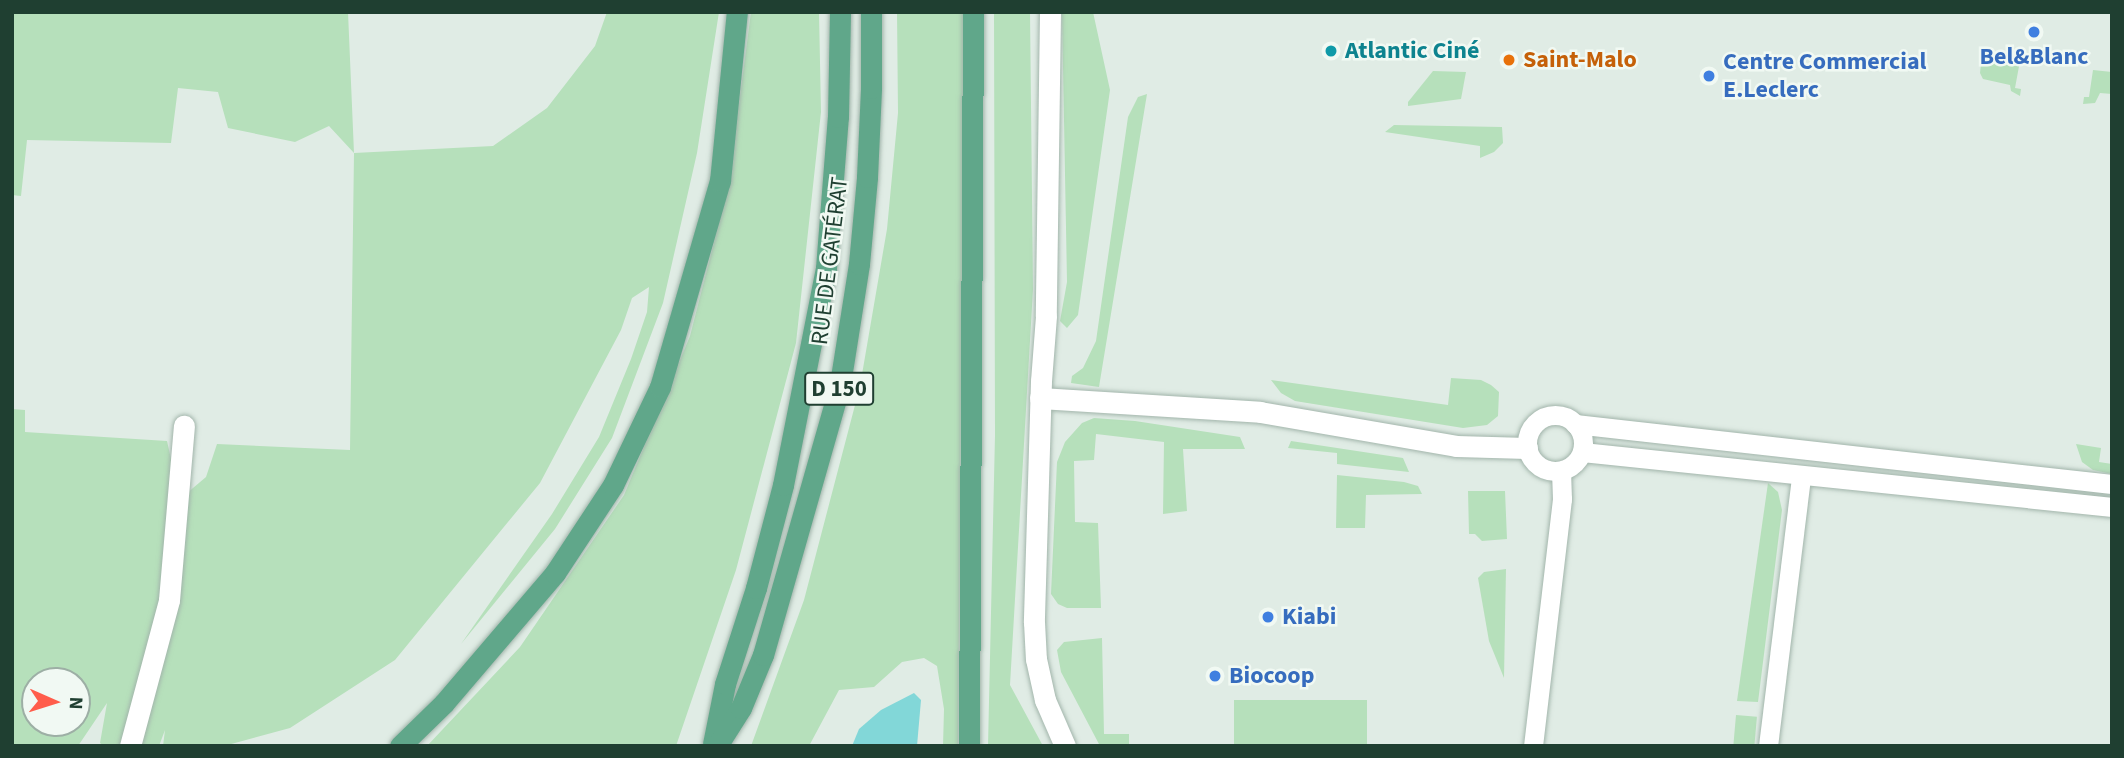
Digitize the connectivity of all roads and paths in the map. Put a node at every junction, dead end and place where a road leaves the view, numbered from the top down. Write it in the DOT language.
graph roads {
  1 [pos="737,12"];
  2 [pos="840,12"];
  3 [pos="871,12"];
  4 [pos="973,12"];
  5 [pos="1050,12"];
  6 [pos="1040,398"];
  7 [pos="1575,424"];
  8 [pos="184,426"];
  9 [pos="1527,448"];
  10 [pos="1582,452"];
  11 [pos="1561,471"];
  12 [pos="1801,476"];
  13 [pos="2112,484"];
  14 [pos="2112,507"];
  15 [pos="130,746"];
  16 [pos="400,746"];
  17 [pos="714,746"];
  18 [pos="969,746"];
  19 [pos="1065,746"];
  20 [pos="1533,746"];
  21 [pos="1768,746"];
  1 -- 16 [label="main road"];
  2 -- 17 [label="main road, RUE DE GATÉRAT / D 150"];
  3 -- 17 [label="main road, RUE DE GATÉRAT / D 150"];
  4 -- 18 [label="main road"];
  5 -- 6 [label="street"];
  6 -- 9 [label="street"];
  6 -- 19 [label="street"];
  7 -- 9 [label="lane"];
  7 -- 10 [label="lane"];
  7 -- 13 [label="lane"];
  8 -- 15 [label="street"];
  9 -- 11 [label="lane"];
  10 -- 11 [label="lane"];
  10 -- 12 [label="lane"];
  11 -- 20 [label="lane"];
  12 -- 14 [label="lane"];
  12 -- 21 [label="lane"];
}
